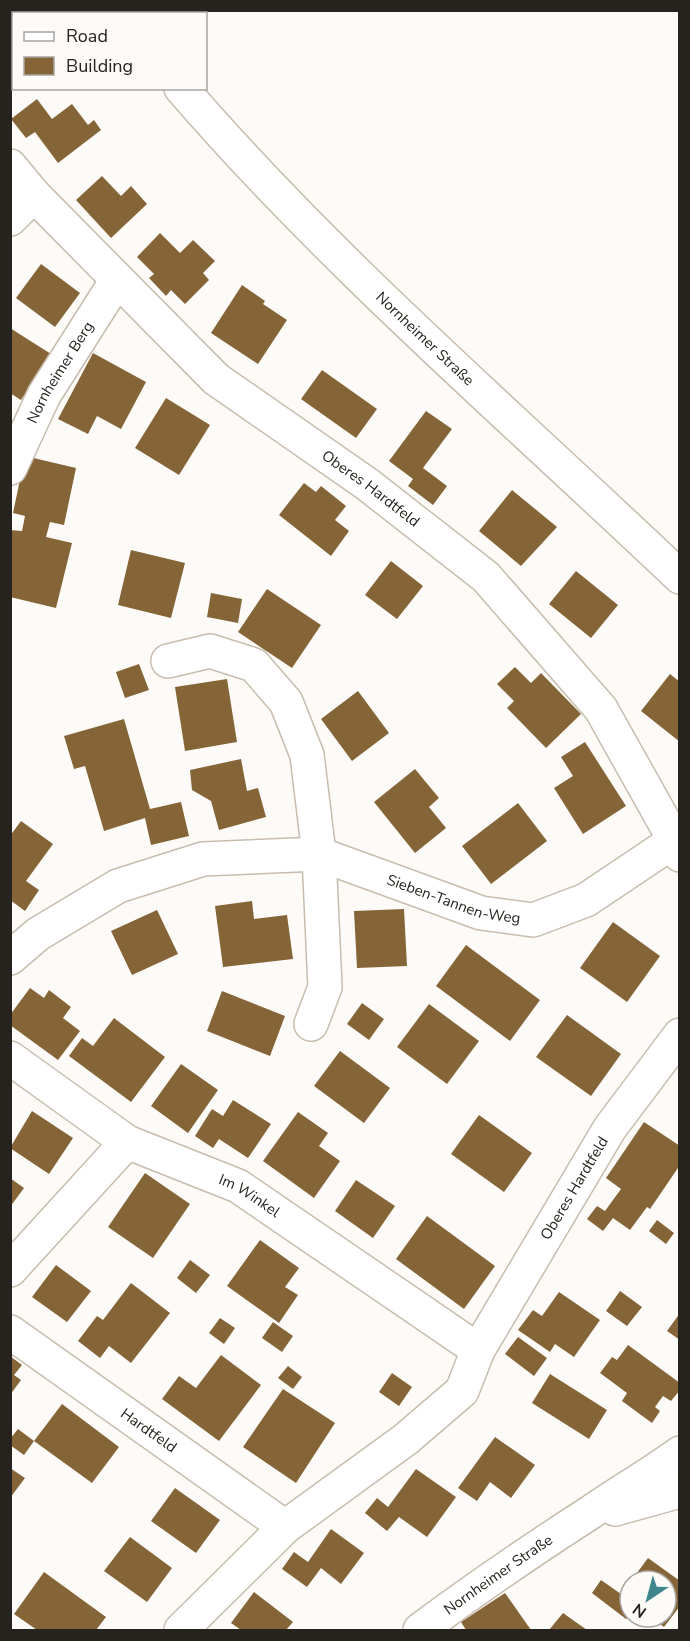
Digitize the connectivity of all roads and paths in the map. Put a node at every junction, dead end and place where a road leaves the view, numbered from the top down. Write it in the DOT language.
graph roads {
  1 [pos="183,90"];
  2 [pos="10,166"];
  3 [pos="34,195"];
  4 [pos="10,219"];
  5 [pos="117,280"];
  6 [pos="10,468"];
  7 [pos="680,578"];
  8 [pos="168,661"];
  9 [pos="678,845"];
  10 [pos="319,854"];
  11 [pos="10,958"];
  12 [pos="311,1024"];
  13 [pos="680,1035"];
  14 [pos="10,1058"];
  15 [pos="127,1142"];
  16 [pos="10,1270"];
  17 [pos="10,1332"];
  18 [pos="478,1350"];
  19 [pos="680,1454"];
  20 [pos="680,1491"];
  21 [pos="579,1519"];
  22 [pos="285,1527"];
  23 [pos="181,1630"];
  24 [pos="420,1630"];
  1 -- 7 [label="street, Nornheimer Straße"];
  2 -- 3 [label="street, Oberes Hardtfeld"];
  3 -- 4 [label="street"];
  3 -- 5 [label="street, Oberes Hardtfeld"];
  5 -- 6 [label="street, Nornheimer Berg"];
  5 -- 9 [label="street, Oberes Hardtfeld"];
  8 -- 10 [label="street"];
  9 -- 10 [label="street, Sieben-Tannen-Weg"];
  10 -- 11 [label="street, Sieben-Tannen-Weg"];
  10 -- 12 [label="street"];
  13 -- 18 [label="street, Oberes Hardtfeld"];
  14 -- 15 [label="street, Im Winkel"];
  15 -- 16 [label="street"];
  15 -- 18 [label="street, Im Winkel"];
  17 -- 22 [label="street, Hardtfeld"];
  18 -- 22 [label="street"];
  19 -- 21 [label="street, Nornheimer Straße"];
  20 -- 21 [label="street, Nornheimer Straße"];
  21 -- 24 [label="street, Nornheimer Straße"];
  22 -- 23 [label="street"];
}
